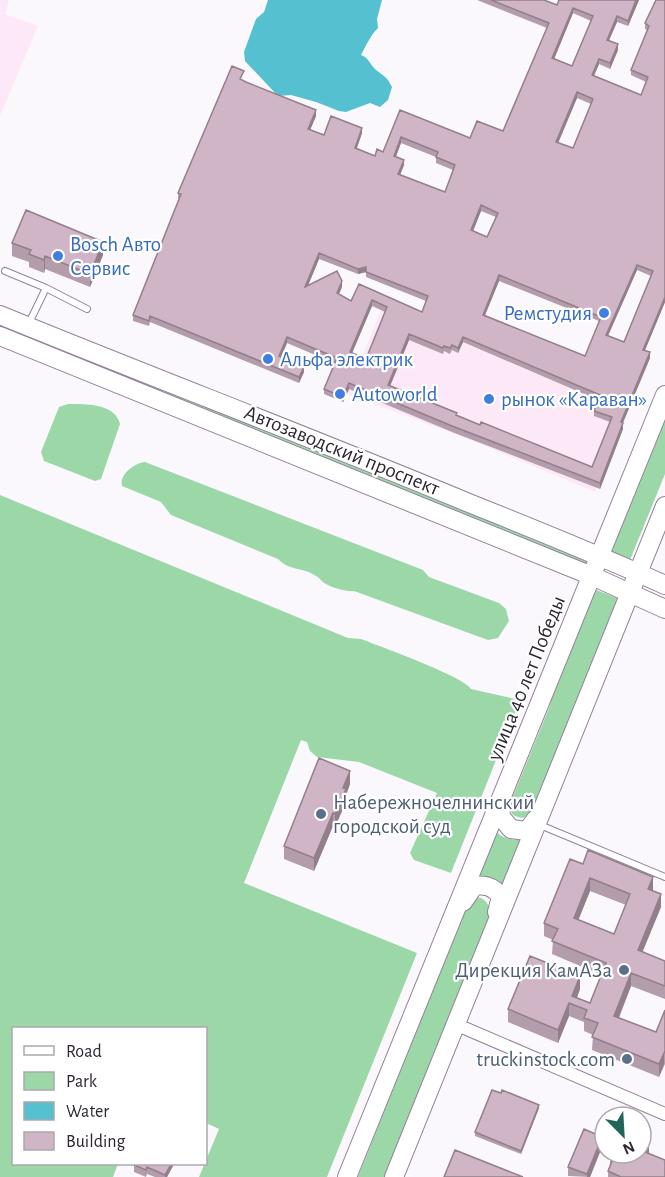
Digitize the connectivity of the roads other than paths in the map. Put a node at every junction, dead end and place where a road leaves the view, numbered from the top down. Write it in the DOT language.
graph roads {
  1 [pos="5,271"];
  2 [pos="46,288"];
  3 [pos="87,309"];
  4 [pos="0,315"];
  5 [pos="27,326"];
  6 [pos="0,336"];
  7 [pos="665,395"];
  8 [pos="665,506"];
  9 [pos="601,555"];
  10 [pos="638,573"];
  11 [pos="592,576"];
  12 [pos="665,585"];
  13 [pos="630,593"];
  14 [pos="665,609"];
  15 [pos="503,795"];
  16 [pos="539,817"];
  17 [pos="665,877"];
  18 [pos="454,915"];
  19 [pos="493,931"];
  20 [pos="455,1024"];
  21 [pos="665,1114"];
  22 [pos="347,1176"];
  23 [pos="393,1177"];
  1 -- 2 [label="lane"];
  2 -- 3 [label="lane"];
  2 -- 5 [label="lane"];
  4 -- 5 [label="street, Автозаводский проспект"];
  5 -- 9 [label="street, Автозаводский проспект"];
  6 -- 11 [label="street, Автозаводский проспект"];
  7 -- 9 [label="street, улица 40 лет Победы"];
  8 -- 10 [label="street"];
  9 -- 10 [label="street, Автозаводский проспект"];
  9 -- 11 [label="street, улица 40 лет Победы"];
  10 -- 12 [label="street, Автозаводский проспект"];
  10 -- 13 [label="street"];
  11 -- 13 [label="street, Автозаводский проспект"];
  11 -- 15 [label="street, улица 40 лет Победы"];
  13 -- 14 [label="street, Автозаводский проспект"];
  13 -- 16 [label="street"];
  15 -- 16 [label="street"];
  15 -- 18 [label="street, улица 40 лет Победы"];
  16 -- 17 [label="lane"];
  16 -- 19 [label="street"];
  18 -- 19 [label="street"];
  18 -- 22 [label="street, улица 40 лет Победы"];
  19 -- 20 [label="street"];
  20 -- 21 [label="street"];
  20 -- 23 [label="street"];
}
